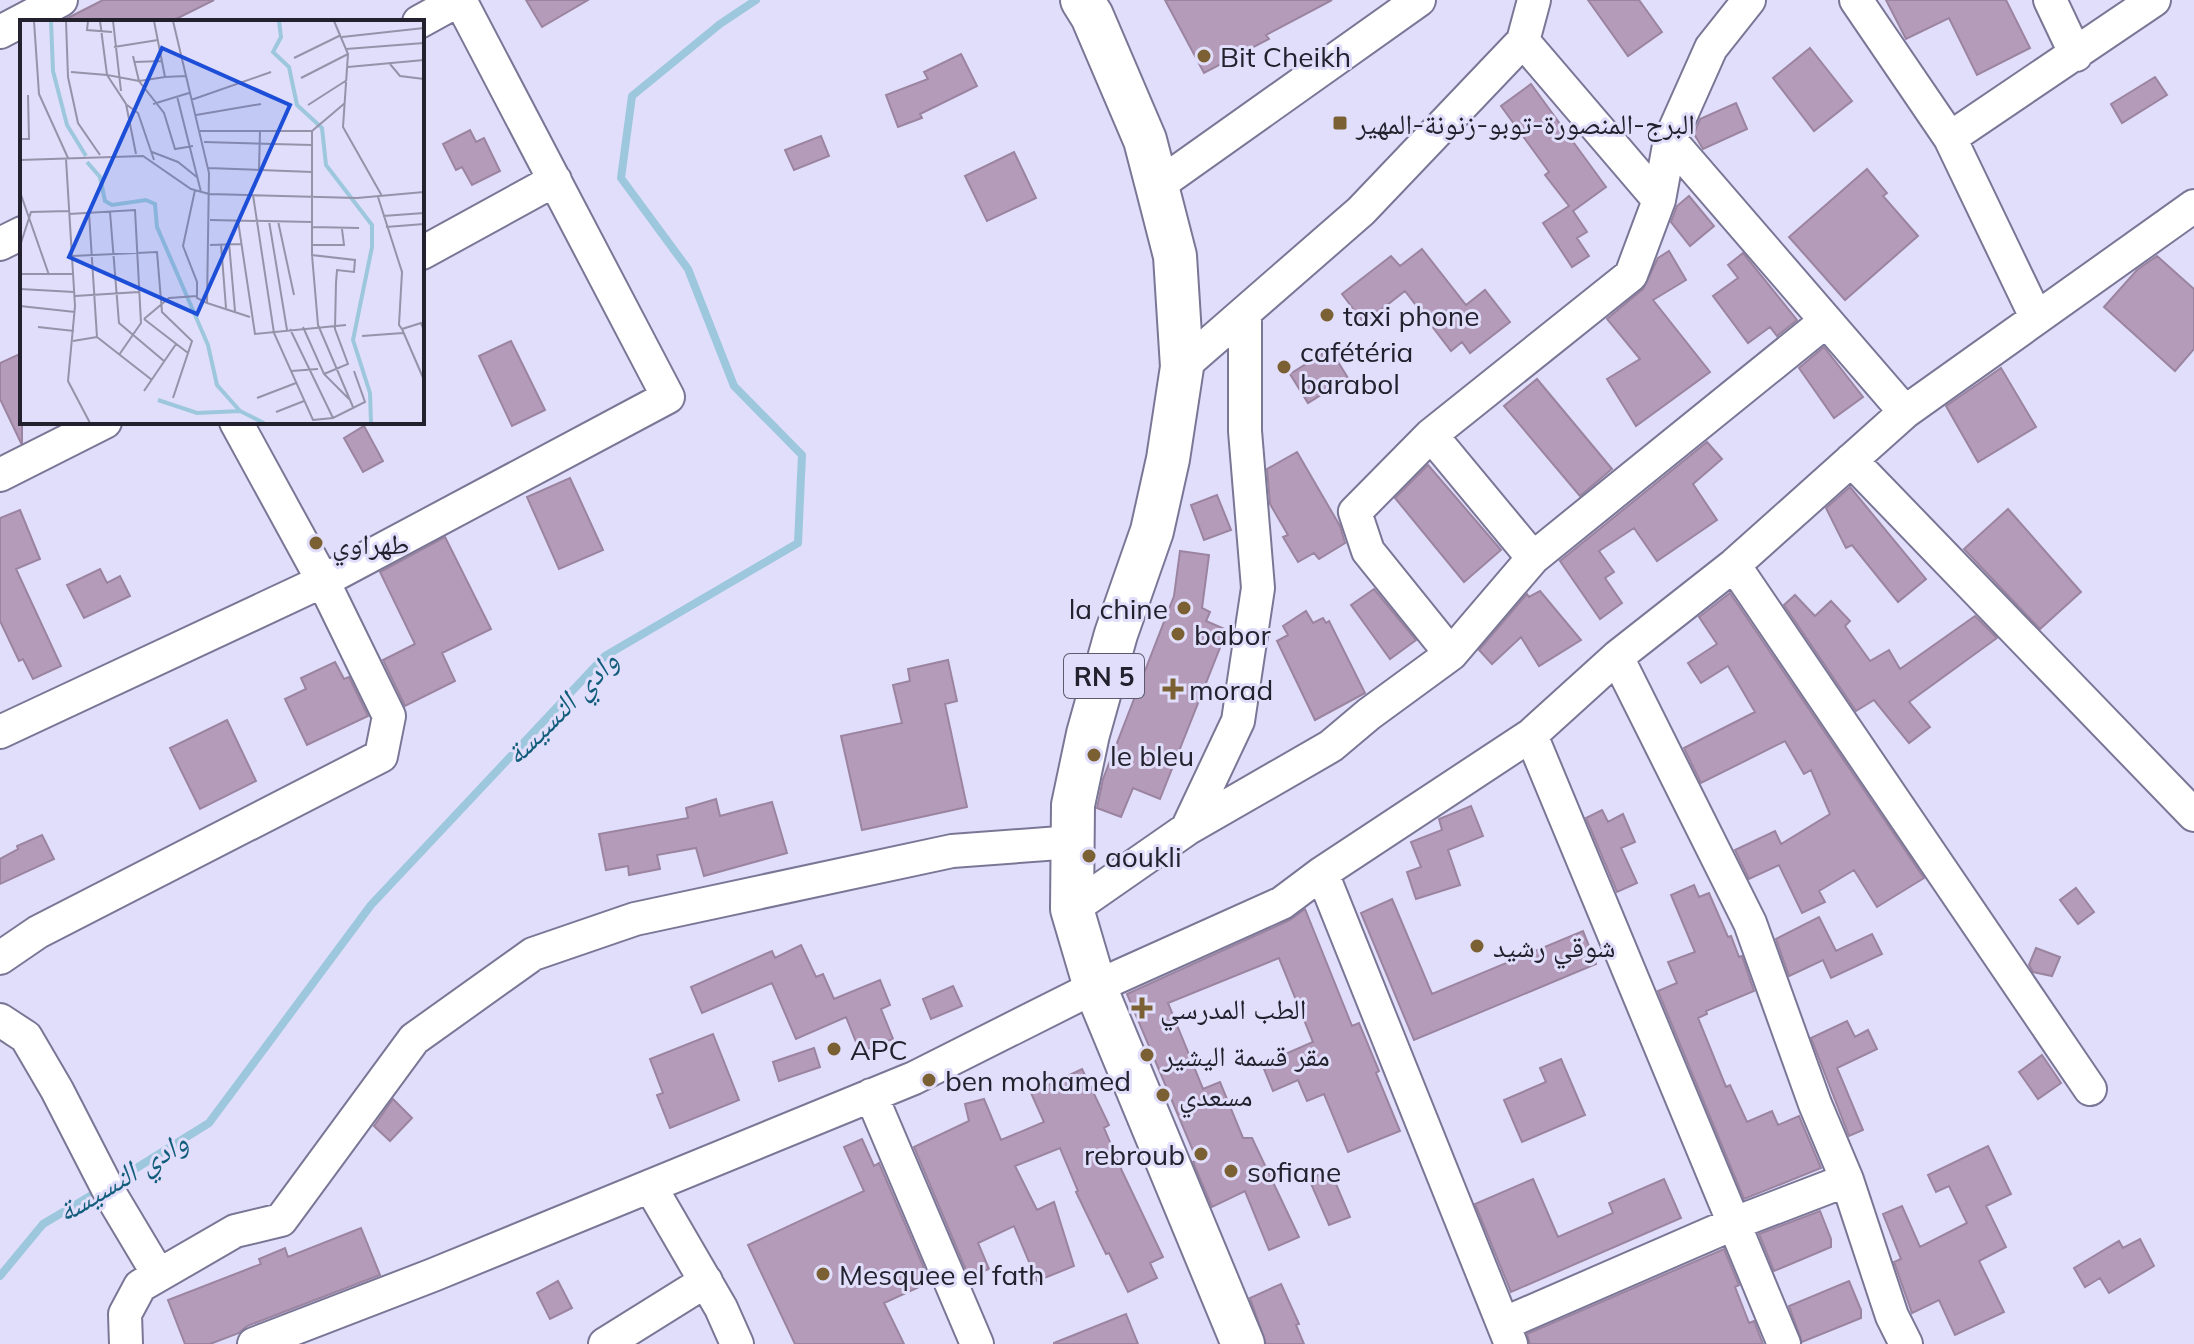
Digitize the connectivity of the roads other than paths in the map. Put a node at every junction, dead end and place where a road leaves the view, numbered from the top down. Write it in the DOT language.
graph roads {
  1 [pos="61,0"];
  2 [pos="459,0"];
  3 [pos="1082,0"];
  4 [pos="1419,0"];
  5 [pos="1534,0"];
  6 [pos="1749,0"];
  7 [pos="1856,0"];
  8 [pos="2050,0"];
  9 [pos="2154,0"];
  10 [pos="29,20"];
  11 [pos="423,20"];
  12 [pos="1523,41"];
  13 [pos="2076,55"];
  14 [pos="1950,138"];
  15 [pos="1670,140"];
  16 [pos="555,180"];
  17 [pos="1157,186"];
  18 [pos="1659,200"];
  19 [pos="2194,206"];
  20 [pos="20,234"];
  21 [pos="0,244"];
  22 [pos="424,252"];
  23 [pos="1245,314"];
  24 [pos="2036,317"];
  25 [pos="1826,321"];
  26 [pos="1182,367"];
  27 [pos="1905,412"];
  28 [pos="101,424"];
  29 [pos="237,424"];
  30 [pos="1431,435"];
  31 [pos="1851,460"];
  32 [pos="0,475"];
  33 [pos="1533,558"];
  34 [pos="1734,565"];
  35 [pos="323,581"];
  36 [pos="1451,654"];
  37 [pos="1617,657"];
  38 [pos="0,732"];
  39 [pos="1531,735"];
  40 [pos="2194,815"];
  41 [pos="1187,829"];
  42 [pos="1073,842"];
  43 [pos="1322,873"];
  44 [pos="1072,909"];
  45 [pos="0,958"];
  46 [pos="1095,987"];
  47 [pos="0,1020"];
  48 [pos="2090,1089"];
  49 [pos="871,1095"];
  50 [pos="1847,1180"];
  51 [pos="650,1186"];
  52 [pos="1735,1223"];
  53 [pos="158,1274"];
  54 [pos="706,1281"];
  55 [pos="1507,1334"];
  56 [pos="126,1344"];
  57 [pos="254,1344"];
  58 [pos="605,1344"];
  59 [pos="737,1344"];
  60 [pos="977,1344"];
  61 [pos="1243,1344"];
  62 [pos="1784,1344"];
  63 [pos="1906,1344"];
  1 -- 10 [label="street"];
  2 -- 11 [label="street"];
  2 -- 16 [label="street"];
  3 -- 17 [label="main road, RN 5"];
  4 -- 17 [label="street"];
  5 -- 12 [label="street"];
  6 -- 15 [label="street"];
  7 -- 14 [label="street"];
  8 -- 13 [label="street"];
  9 -- 13 [label="street"];
  12 -- 18 [label="street"];
  12 -- 23 [label="street"];
  13 -- 14 [label="street"];
  14 -- 24 [label="street"];
  15 -- 18 [label="street"];
  15 -- 25 [label="street"];
  16 -- 22 [label="street"];
  16 -- 35 [label="street"];
  17 -- 26 [label="main road, RN 5"];
  18 -- 30 [label="street"];
  19 -- 24 [label="street"];
  20 -- 21 [label="street"];
  23 -- 26 [label="street"];
  23 -- 41 [label="street"];
  24 -- 27 [label="street"];
  25 -- 27 [label="street"];
  25 -- 33 [label="street"];
  26 -- 42 [label="main road, RN 5"];
  27 -- 31 [label="street"];
  28 -- 32 [label="street"];
  29 -- 35 [label="street"];
  30 -- 33 [label="street"];
  30 -- 36 [label="street"];
  31 -- 34 [label="street"];
  31 -- 40 [label="street"];
  33 -- 36 [label="street"];
  34 -- 37 [label="street"];
  34 -- 48 [label="street"];
  35 -- 38 [label="street"];
  35 -- 45 [label="street"];
  36 -- 41 [label="street"];
  37 -- 39 [label="street"];
  37 -- 50 [label="street"];
  39 -- 43 [label="street"];
  39 -- 52 [label="street"];
  41 -- 44 [label="street"];
  42 -- 44 [label="main road, RN 5"];
  42 -- 53 [label="street"];
  43 -- 46 [label="street"];
  43 -- 55 [label="street"];
  44 -- 46 [label="main road, RN 5"];
  46 -- 49 [label="street"];
  46 -- 61 [label="main road, RN 5"];
  47 -- 53 [label="street"];
  49 -- 51 [label="street"];
  49 -- 60 [label="street"];
  50 -- 52 [label="street"];
  50 -- 63 [label="street"];
  51 -- 54 [label="street"];
  51 -- 57 [label="street"];
  52 -- 55 [label="street"];
  52 -- 62 [label="street"];
  53 -- 56 [label="street"];
  54 -- 58 [label="street"];
  54 -- 59 [label="street"];
}
